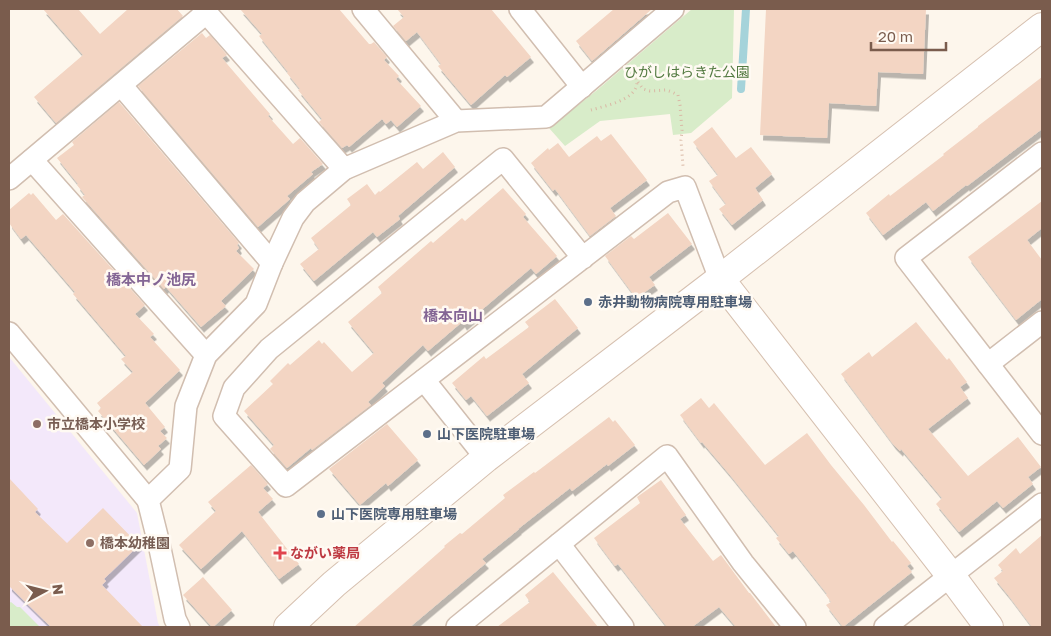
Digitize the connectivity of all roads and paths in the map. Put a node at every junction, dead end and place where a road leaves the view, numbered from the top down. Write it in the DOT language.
graph roads {
  1 [pos="363,9"];
  2 [pos="520,9"];
  3 [pos="673,9"];
  4 [pos="205,11"];
  5 [pos="1041,31"];
  6 [pos="638,82"];
  7 [pos="121,85"];
  8 [pos="582,87"];
  9 [pos="456,121"];
  10 [pos="681,140"];
  11 [pos="1042,153"];
  12 [pos="32,160"];
  13 [pos="344,169"];
  14 [pos="9,179"];
  15 [pos="583,258"];
  16 [pos="272,263"];
  17 [pos="720,279"];
  18 [pos="1042,322"];
  19 [pos="9,333"];
  20 [pos="206,355"];
  21 [pos="988,364"];
  22 [pos="424,380"];
  23 [pos="1042,434"];
  24 [pos="486,458"];
  25 [pos="148,500"];
  26 [pos="1042,504"];
  27 [pos="559,544"];
  28 [pos="951,576"];
  29 [pos="179,627"];
  30 [pos="288,627"];
  31 [pos="457,627"];
  32 [pos="622,627"];
  33 [pos="795,627"];
  34 [pos="885,627"];
  35 [pos="989,627"];
  1 -- 9 [label="street"];
  2 -- 8 [label="street"];
  3 -- 8 [label="street"];
  4 -- 7 [label="street"];
  4 -- 13 [label="street"];
  5 -- 17 [label="street"];
  6 -- 10 [label="path"];
  7 -- 12 [label="street"];
  7 -- 16 [label="street"];
  8 -- 9 [label="street"];
  9 -- 13 [label="street"];
  11 -- 21 [label="street"];
  12 -- 14 [label="street"];
  12 -- 20 [label="street"];
  13 -- 16 [label="street"];
  15 -- 17 [label="street"];
  15 -- 22 [label="street"];
  15 -- 22 [label="street"];
  16 -- 20 [label="street"];
  17 -- 24 [label="street"];
  17 -- 28 [label="street"];
  18 -- 21 [label="street"];
  19 -- 25 [label="street"];
  20 -- 25 [label="street"];
  21 -- 23 [label="street"];
  22 -- 24 [label="street"];
  24 -- 30 [label="street"];
  25 -- 29 [label="street"];
  26 -- 28 [label="street"];
  27 -- 31 [label="street"];
  27 -- 32 [label="street"];
  27 -- 33 [label="street"];
  28 -- 34 [label="street"];
  28 -- 35 [label="street"];
}
